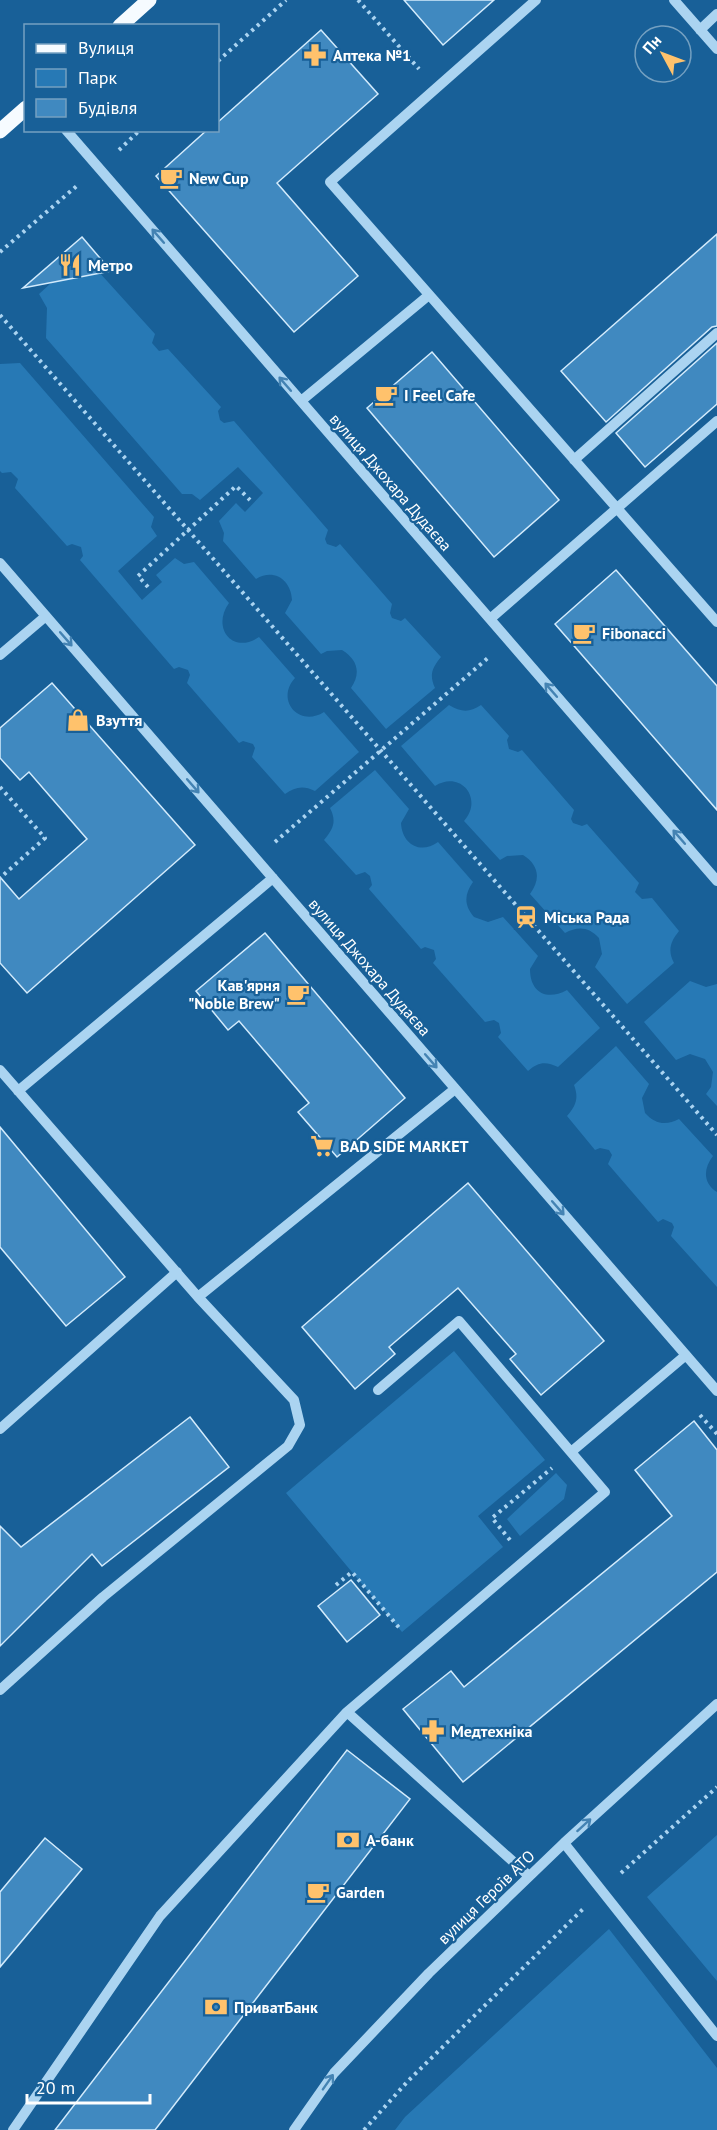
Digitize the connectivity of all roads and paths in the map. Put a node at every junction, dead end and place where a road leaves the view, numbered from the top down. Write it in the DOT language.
graph roads {
  1 [pos="149,0"];
  2 [pos="286,0"];
  3 [pos="358,0"];
  4 [pos="536,0"];
  5 [pos="674,0"];
  6 [pos="717,14"];
  7 [pos="122,24"];
  8 [pos="700,30"];
  9 [pos="717,49"];
  10 [pos="219,60"];
  11 [pos="435,88"];
  12 [pos="24,110"];
  13 [pos="0,131"];
  14 [pos="68,132"];
  15 [pos="138,132"];
  16 [pos="98,168"];
  17 [pos="0,252"];
  18 [pos="429,295"];
  19 [pos="0,315"];
  20 [pos="717,333"];
  21 [pos="301,401"];
  22 [pos="717,422"];
  23 [pos="574,460"];
  24 [pos="250,500"];
  25 [pos="617,509"];
  26 [pos="188,530"];
  27 [pos="0,562"];
  28 [pos="148,587"];
  29 [pos="46,616"];
  30 [pos="490,619"];
  31 [pos="717,622"];
  32 [pos="508,640"];
  33 [pos="0,655"];
  34 [pos="381,750"];
  35 [pos="0,787"];
  36 [pos="256,858"];
  37 [pos="0,878"];
  38 [pos="273,878"];
  39 [pos="717,881"];
  40 [pos="0,1070"];
  41 [pos="455,1089"];
  42 [pos="18,1091"];
  43 [pos="717,1136"];
  44 [pos="177,1272"];
  45 [pos="198,1297"];
  46 [pos="686,1355"];
  47 [pos="378,1390"];
  48 [pos="717,1391"];
  49 [pos="0,1429"];
  50 [pos="571,1452"];
  51 [pos="526,1559"];
  52 [pos="336,1585"];
  53 [pos="419,1651"];
  54 [pos="0,1690"];
  55 [pos="717,1704"];
  56 [pos="347,1712"];
  57 [pos="717,1787"];
  58 [pos="564,1843"];
  59 [pos="529,1876"];
  60 [pos="602,1890"];
  61 [pos="717,2036"];
  62 [pos="13,2130"];
  63 [pos="294,2130"];
  64 [pos="364,2130"];
  1 -- 7 [label="main road"];
  2 -- 10 [label="path"];
  3 -- 11 [label="path"];
  4 -- 11 [label="street"];
  5 -- 8 [label="street"];
  6 -- 8 [label="street"];
  8 -- 9 [label="street"];
  11 -- 18 [label="street"];
  12 -- 13 [label="main road"];
  14 -- 16 [label="street, вулиця Джохара Дудаєва"];
  15 -- 16 [label="path"];
  16 -- 17 [label="path"];
  21 -- 16 [label="street, вулиця Джохара Дудаєва, one-way"];
  18 -- 21 [label="street"];
  18 -- 23 [label="street"];
  19 -- 26 [label="path"];
  20 -- 23 [label="street"];
  21 -- 30 [label="street, вулиця Джохара Дудаєва"];
  22 -- 25 [label="street"];
  23 -- 25 [label="street"];
  24 -- 26 [label="path"];
  25 -- 30 [label="street"];
  25 -- 31 [label="street"];
  26 -- 28 [label="path"];
  26 -- 34 [label="path"];
  27 -- 29 [label="street, вулиця Джохара Дудаєва"];
  29 -- 33 [label="street"];
  29 -- 36 [label="street, вулиця Джохара Дудаєва, one-way"];
  30 -- 32 [label="street, вулиця Джохара Дудаєва"];
  32 -- 34 [label="path"];
  39 -- 32 [label="street, вулиця Джохара Дудаєва, one-way"];
  34 -- 36 [label="path"];
  34 -- 43 [label="path"];
  35 -- 37 [label="path"];
  36 -- 38 [label="street, вулиця Джохара Дудаєва"];
  38 -- 41 [label="street, вулиця Джохара Дудаєва, one-way"];
  38 -- 42 [label="street"];
  40 -- 42 [label="street"];
  41 -- 45 [label="street"];
  41 -- 46 [label="street, вулиця Джохара Дудаєва, one-way"];
  42 -- 44 [label="street"];
  44 -- 45 [label="street"];
  44 -- 49 [label="street"];
  45 -- 54 [label="street"];
  46 -- 48 [label="street, вулиця Джохара Дудаєва"];
  46 -- 50 [label="street"];
  47 -- 50 [label="street"];
  50 -- 51 [label="street"];
  50 -- 51 [label="path"];
  51 -- 53 [label="street"];
  52 -- 53 [label="path"];
  53 -- 56 [label="street"];
  58 -- 55 [label="street, вулиця Героїв АТО, one-way"];
  56 -- 59 [label="street"];
  56 -- 62 [label="street"];
  57 -- 60 [label="path"];
  58 -- 59 [label="street, вулиця Героїв АТО"];
  58 -- 60 [label="street"];
  63 -- 59 [label="street, вулиця Героїв АТО, one-way"];
  60 -- 61 [label="street"];
  60 -- 64 [label="path"];
}
